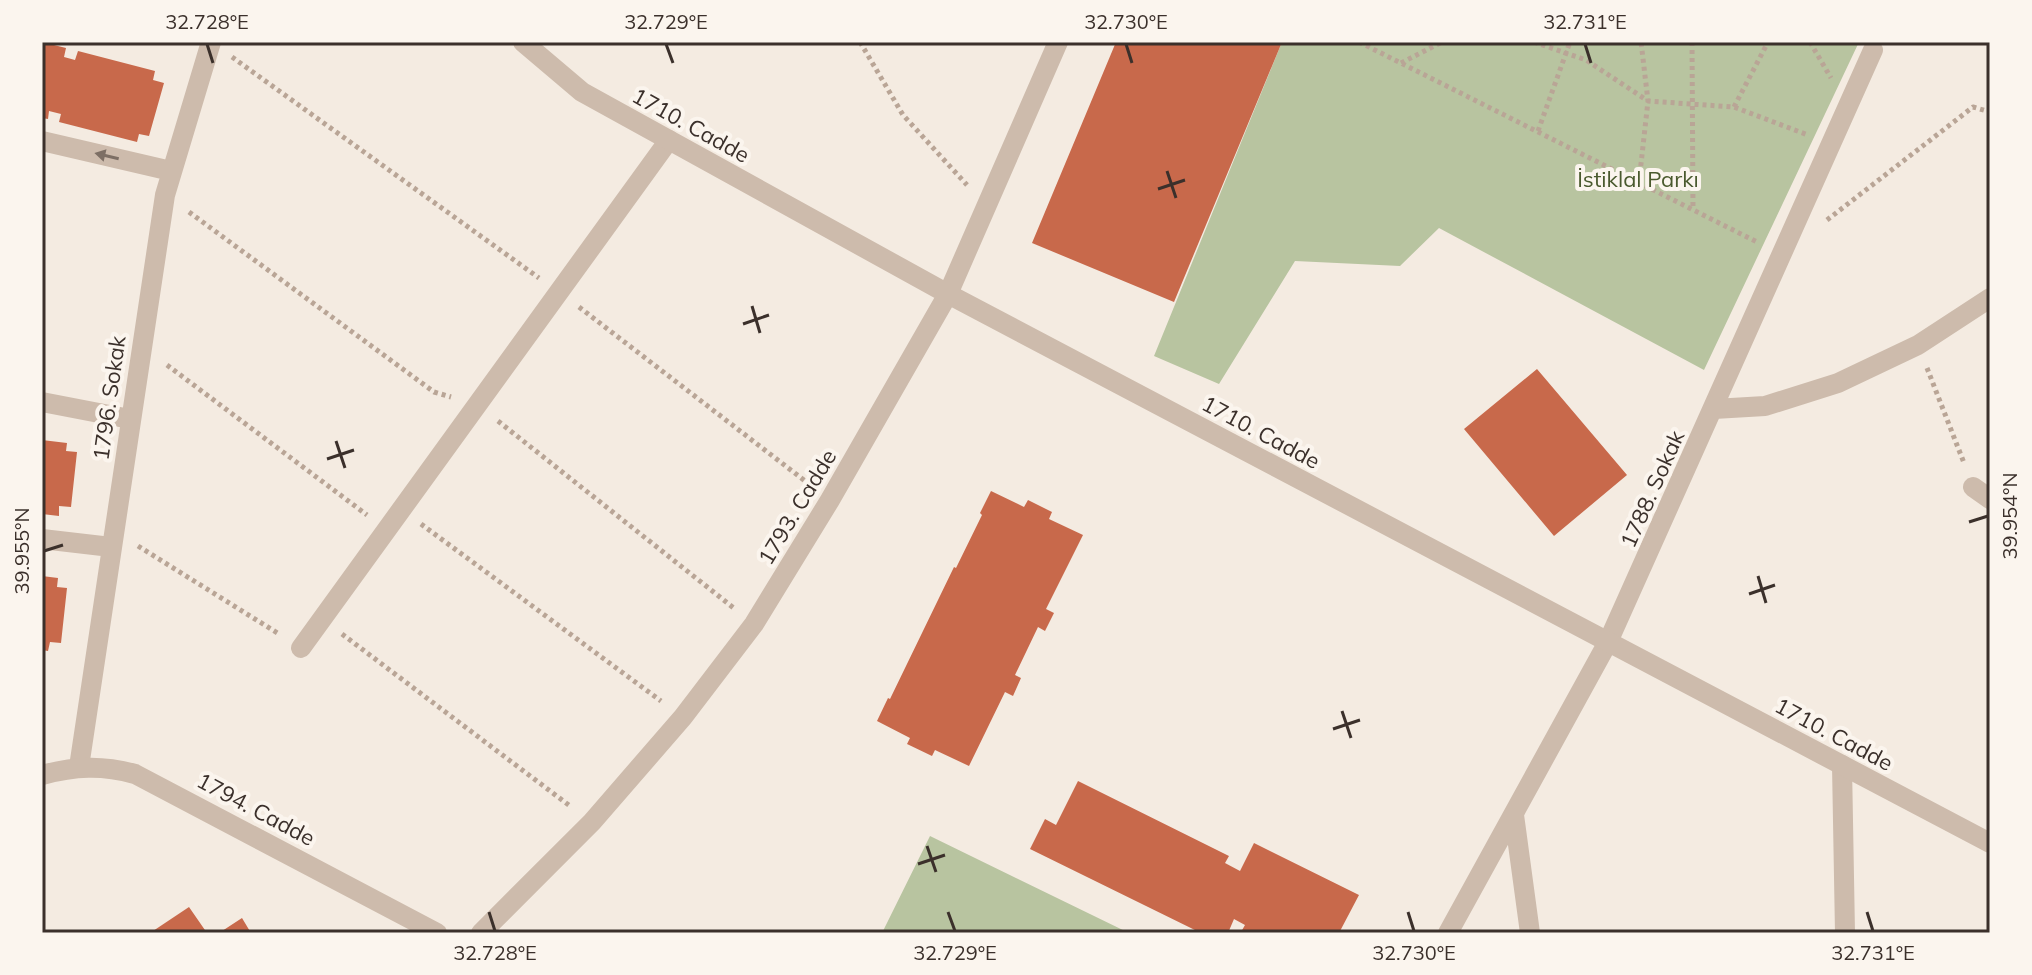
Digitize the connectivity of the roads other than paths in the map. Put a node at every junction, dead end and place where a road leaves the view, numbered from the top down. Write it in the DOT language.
graph roads {
  1 [pos="523,42"];
  2 [pos="1058,42"];
  3 [pos="218,47"];
  4 [pos="1873,50"];
  5 [pos="669,140"];
  6 [pos="42,141"];
  7 [pos="171,171"];
  8 [pos="948,294"];
  9 [pos="1990,298"];
  10 [pos="42,402"];
  11 [pos="1714,409"];
  12 [pos="130,419"];
  13 [pos="42,539"];
  14 [pos="112,539"];
  15 [pos="1608,642"];
  16 [pos="301,648"];
  17 [pos="1842,765"];
  18 [pos="79,767"];
  19 [pos="42,775"];
  20 [pos="1514,815"];
  21 [pos="1990,843"];
  22 [pos="437,933"];
  23 [pos="481,933"];
  24 [pos="1448,933"];
  25 [pos="1530,933"];
  26 [pos="1845,933"];
  1 -- 5 [label="street, 1710. Cadde"];
  2 -- 8 [label="street, 1793. Cadde"];
  3 -- 7 [label="street, 1796. Sokak"];
  4 -- 11 [label="street, 1788. Sokak"];
  5 -- 8 [label="street, 1710. Cadde"];
  5 -- 16 [label="street"];
  7 -- 6 [label="street, one-way"];
  7 -- 12 [label="street, 1796. Sokak"];
  8 -- 15 [label="street, 1710. Cadde"];
  8 -- 23 [label="street, 1793. Cadde"];
  9 -- 11 [label="street"];
  10 -- 12 [label="street"];
  11 -- 15 [label="street, 1788. Sokak"];
  12 -- 14 [label="street, 1796. Sokak"];
  13 -- 14 [label="street"];
  14 -- 18 [label="street, 1796. Sokak"];
  15 -- 17 [label="street, 1710. Cadde"];
  15 -- 20 [label="street, 1788. Sokak"];
  17 -- 21 [label="street, 1710. Cadde"];
  17 -- 26 [label="street"];
  18 -- 19 [label="street, 1794. Cadde"];
  18 -- 22 [label="street, 1794. Cadde"];
  20 -- 24 [label="street, 1788. Sokak"];
  20 -- 25 [label="street"];
}
